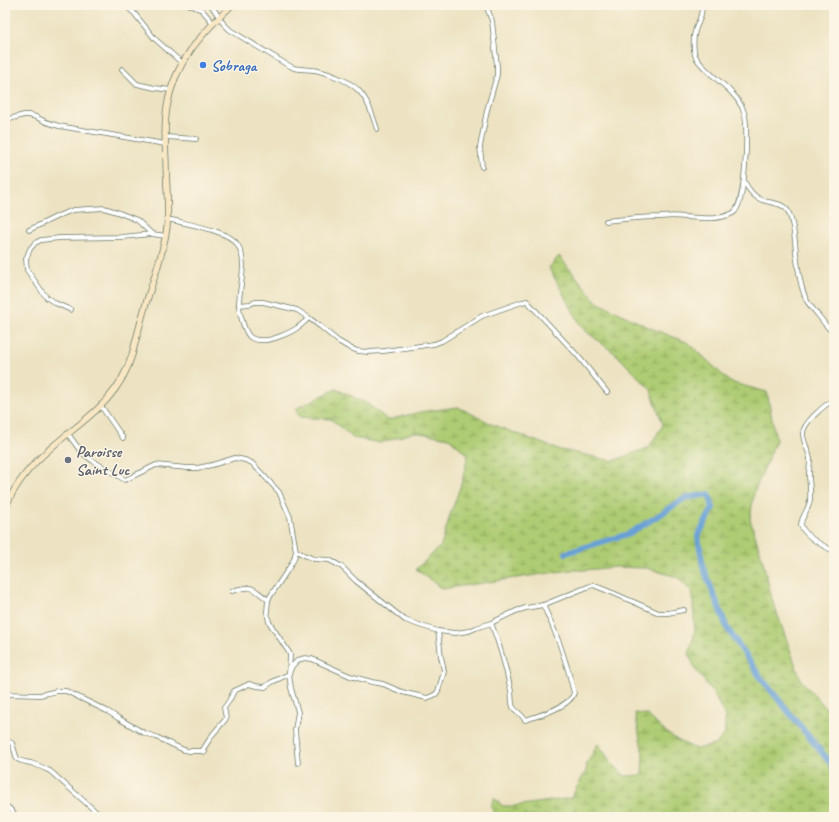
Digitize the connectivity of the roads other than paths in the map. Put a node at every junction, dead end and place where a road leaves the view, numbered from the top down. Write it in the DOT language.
graph roads {
  1 [pos="126,5"];
  2 [pos="190,5"];
  3 [pos="211,5"];
  4 [pos="232,5"];
  5 [pos="486,5"];
  6 [pos="702,5"];
  7 [pos="219,17"];
  8 [pos="213,23"];
  9 [pos="182,63"];
  10 [pos="122,69"];
  11 [pos="171,90"];
  12 [pos="5,120"];
  13 [pos="377,129"];
  14 [pos="166,138"];
  15 [pos="196,139"];
  16 [pos="165,144"];
  17 [pos="482,167"];
  18 [pos="744,180"];
  19 [pos="168,220"];
  20 [pos="606,221"];
  21 [pos="30,230"];
  22 [pos="152,234"];
  23 [pos="166,236"];
  24 [pos="239,305"];
  25 [pos="71,310"];
  26 [pos="309,318"];
  27 [pos="834,334"];
  28 [pos="607,392"];
  29 [pos="834,400"];
  30 [pos="102,406"];
  31 [pos="68,434"];
  32 [pos="123,438"];
  33 [pos="5,509"];
  34 [pos="296,551"];
  35 [pos="834,551"];
  36 [pos="232,591"];
  37 [pos="268,600"];
  38 [pos="543,605"];
  39 [pos="684,610"];
  40 [pos="491,623"];
  41 [pos="438,631"];
  42 [pos="289,674"];
  43 [pos="5,694"];
  44 [pos="5,742"];
  45 [pos="298,764"];
  46 [pos="5,805"];
  47 [pos="16,817"];
  48 [pos="102,817"];
  1 -- 9 [label="street"];
  2 -- 8 [label="street"];
  3 -- 7 [label="street"];
  4 -- 7 [label="street"];
  5 -- 17 [label="street"];
  6 -- 18 [label="street"];
  7 -- 8 [label="street"];
  7 -- 13 [label="street"];
  8 -- 9 [label="street"];
  9 -- 11 [label="street"];
  10 -- 11 [label="street"];
  11 -- 14 [label="street"];
  12 -- 16 [label="street"];
  14 -- 15 [label="street"];
  14 -- 16 [label="street"];
  16 -- 19 [label="street"];
  18 -- 20 [label="street"];
  18 -- 27 [label="street"];
  19 -- 23 [label="street"];
  19 -- 24 [label="street"];
  21 -- 22 [label="street"];
  22 -- 23 [label="street"];
  22 -- 25 [label="street"];
  23 -- 30 [label="street"];
  24 -- 26 [label="street"];
  24 -- 26 [label="street"];
  26 -- 28 [label="street"];
  29 -- 35 [label="street"];
  30 -- 31 [label="street"];
  30 -- 32 [label="street"];
  31 -- 33 [label="street"];
  31 -- 34 [label="street"];
  34 -- 37 [label="street"];
  34 -- 41 [label="street"];
  36 -- 37 [label="street"];
  37 -- 42 [label="street"];
  38 -- 39 [label="street"];
  38 -- 40 [label="street"];
  38 -- 40 [label="street"];
  40 -- 41 [label="street"];
  41 -- 42 [label="street"];
  42 -- 43 [label="street"];
  42 -- 45 [label="street"];
  44 -- 48 [label="street"];
  46 -- 47 [label="street"];
}
